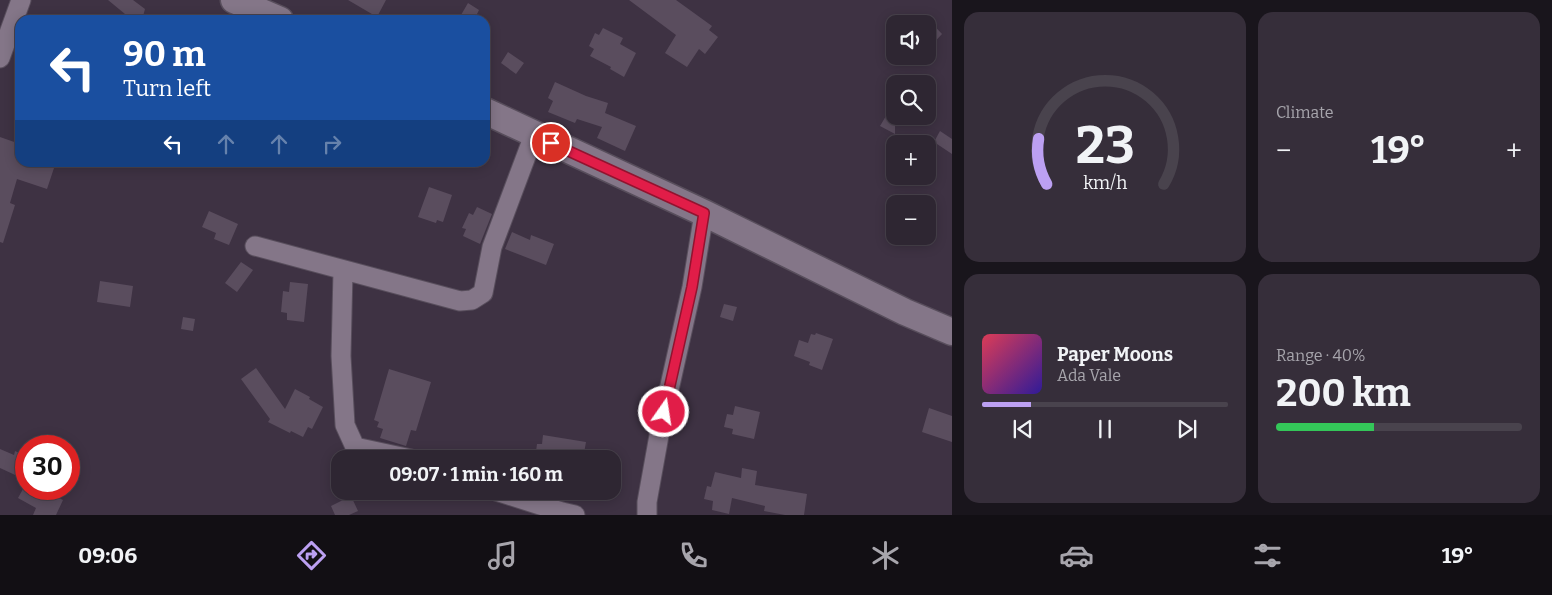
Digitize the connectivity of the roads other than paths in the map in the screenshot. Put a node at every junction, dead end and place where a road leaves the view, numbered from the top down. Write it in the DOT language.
graph roads {
  1 [pos="21,0"];
  2 [pos="234,0"];
  3 [pos="16,15"];
  4 [pos="268,15"];
  5 [pos="15,17"];
  6 [pos="0,58"];
  7 [pos="490,113"];
  8 [pos="534,135"];
  9 [pos="704,213"];
  10 [pos="255,246"];
  11 [pos="343,271"];
  12 [pos="952,332"];
  13 [pos="369,450"];
  14 [pos="524,500"];
  15 [pos="576,515"];
  16 [pos="647,515"];
  1 -- 3 [label="street"];
  2 -- 4 [label="street"];
  5 -- 6 [label="street"];
  7 -- 8 [label="street"];
  8 -- 9 [label="street"];
  8 -- 11 [label="street"];
  9 -- 12 [label="street"];
  9 -- 16 [label="street"];
  10 -- 11 [label="street"];
  11 -- 13 [label="street"];
  14 -- 15 [label="street"];
}
